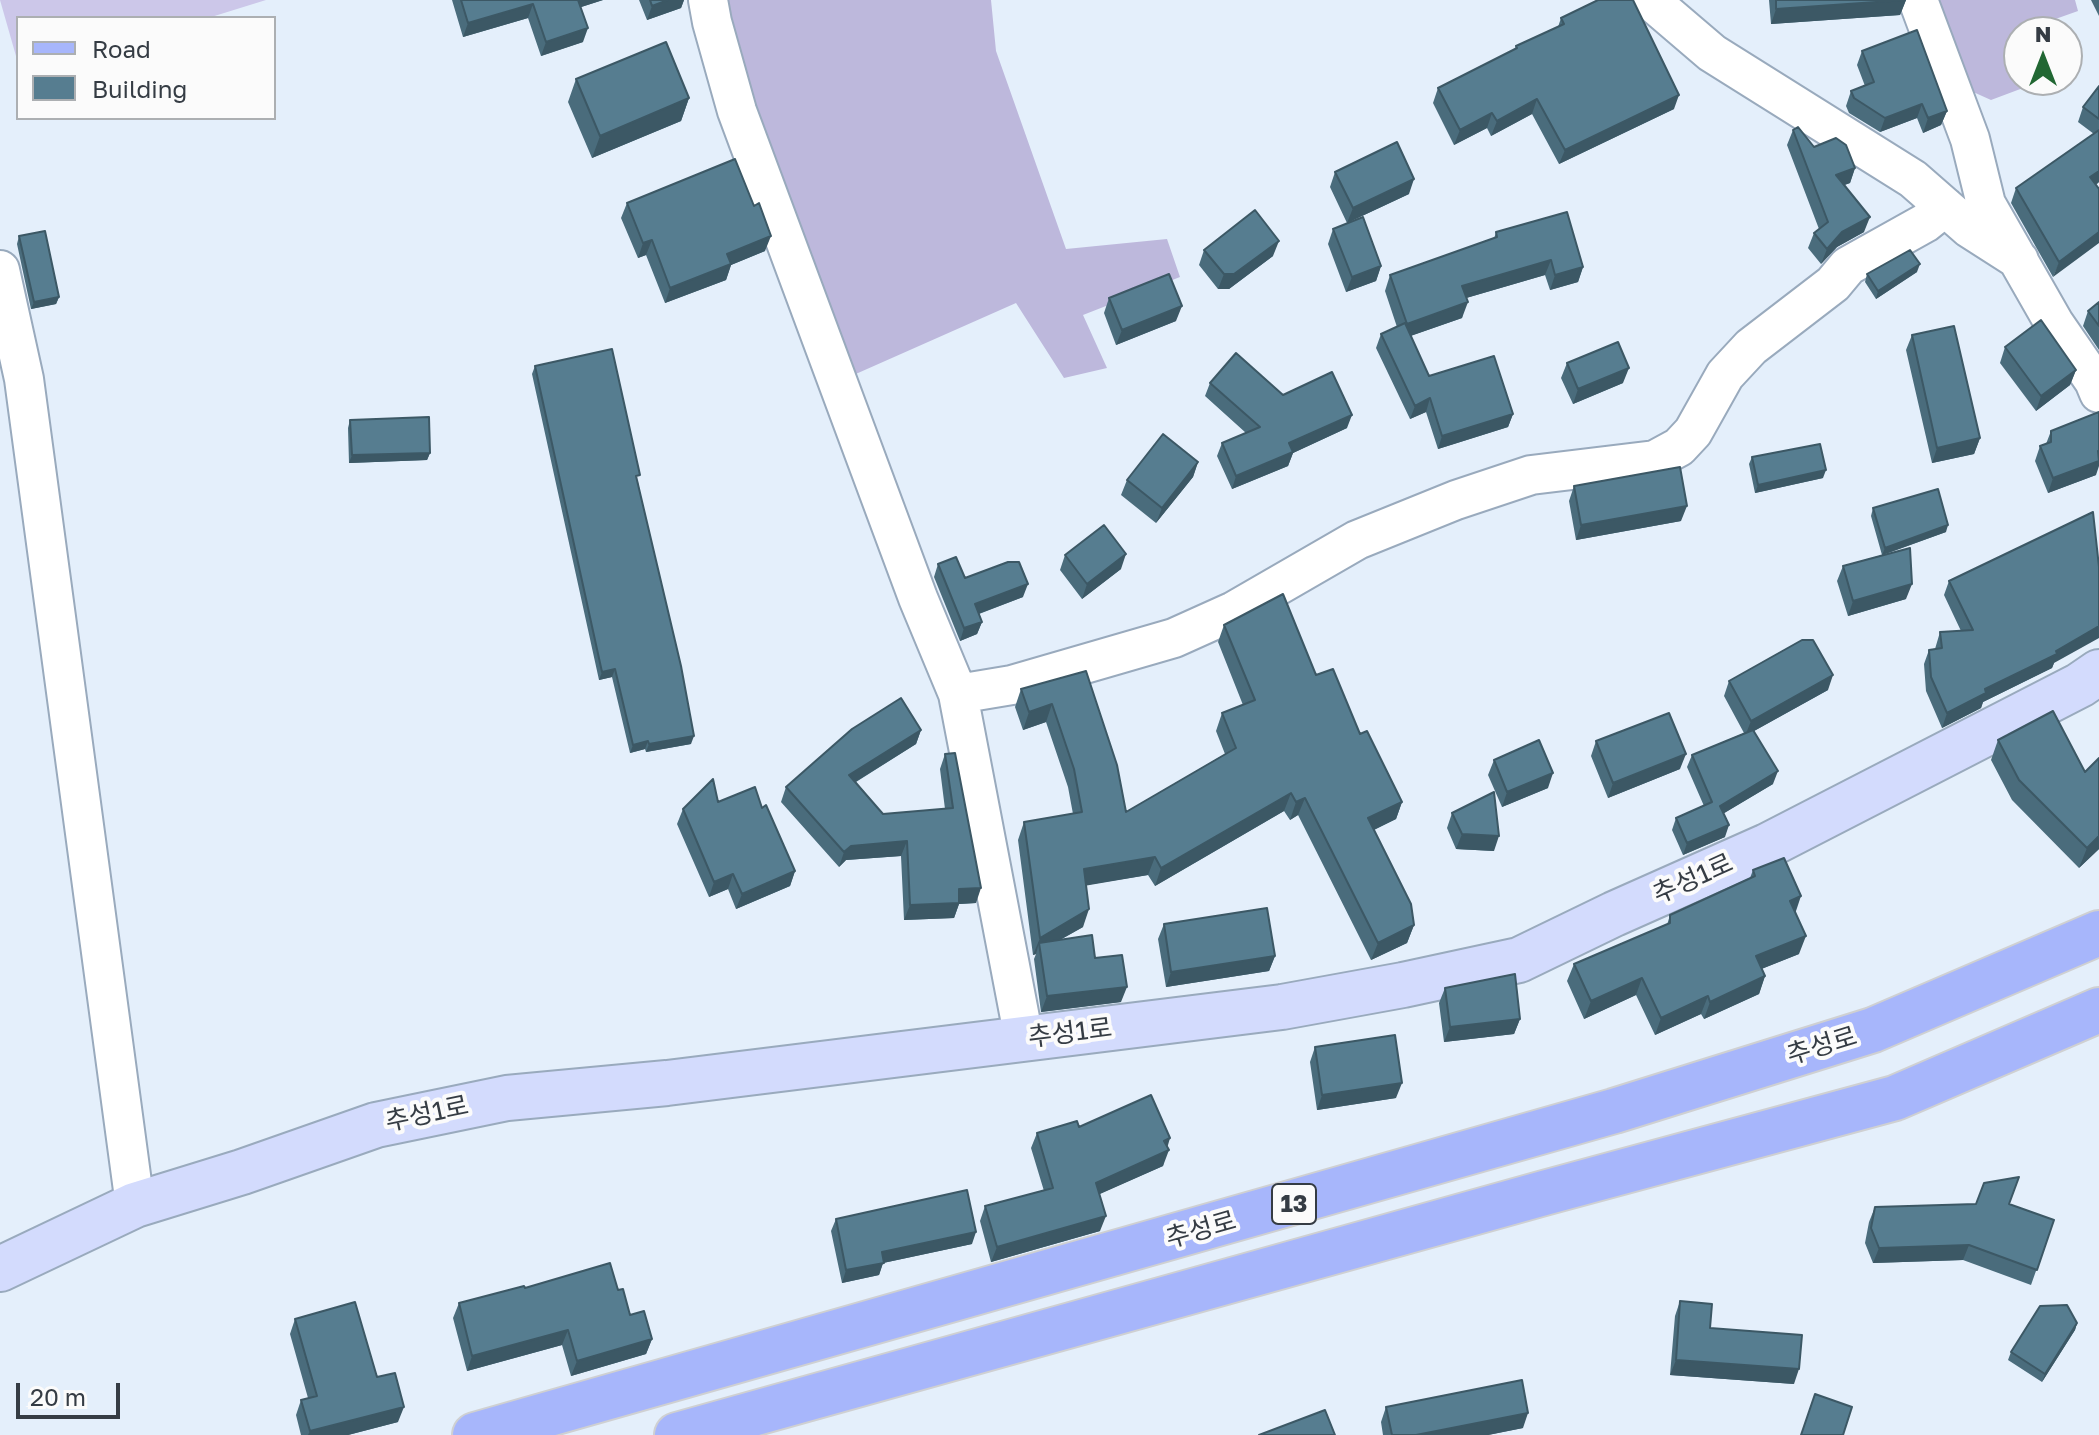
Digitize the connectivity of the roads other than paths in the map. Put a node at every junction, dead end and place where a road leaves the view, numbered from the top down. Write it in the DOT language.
graph roads {
  1 [pos="708,0"];
  2 [pos="1650,0"];
  3 [pos="1918,0"];
  4 [pos="1945,207"];
  5 [pos="2019,260"];
  6 [pos="0,270"];
  7 [pos="2099,393"];
  8 [pos="2099,672"];
  9 [pos="958,694"];
  10 [pos="2099,933"];
  11 [pos="2099,1010"];
  12 [pos="1024,1039"];
  13 [pos="135,1205"];
  14 [pos="0,1269"];
  15 [pos="475,1435"];
  16 [pos="677,1435"];
  1 -- 9 [label="street"];
  2 -- 4 [label="street"];
  3 -- 5 [label="street"];
  4 -- 5 [label="street"];
  4 -- 9 [label="street"];
  5 -- 7 [label="street"];
  6 -- 13 [label="street"];
  8 -- 12 [label="street, 추성1로"];
  9 -- 12 [label="street"];
  10 -- 15 [label="main road, 추성로 / 13"];
  11 -- 16 [label="main road, 13"];
  12 -- 13 [label="street, 추성1로"];
  13 -- 14 [label="street, 추성1로"];
}
